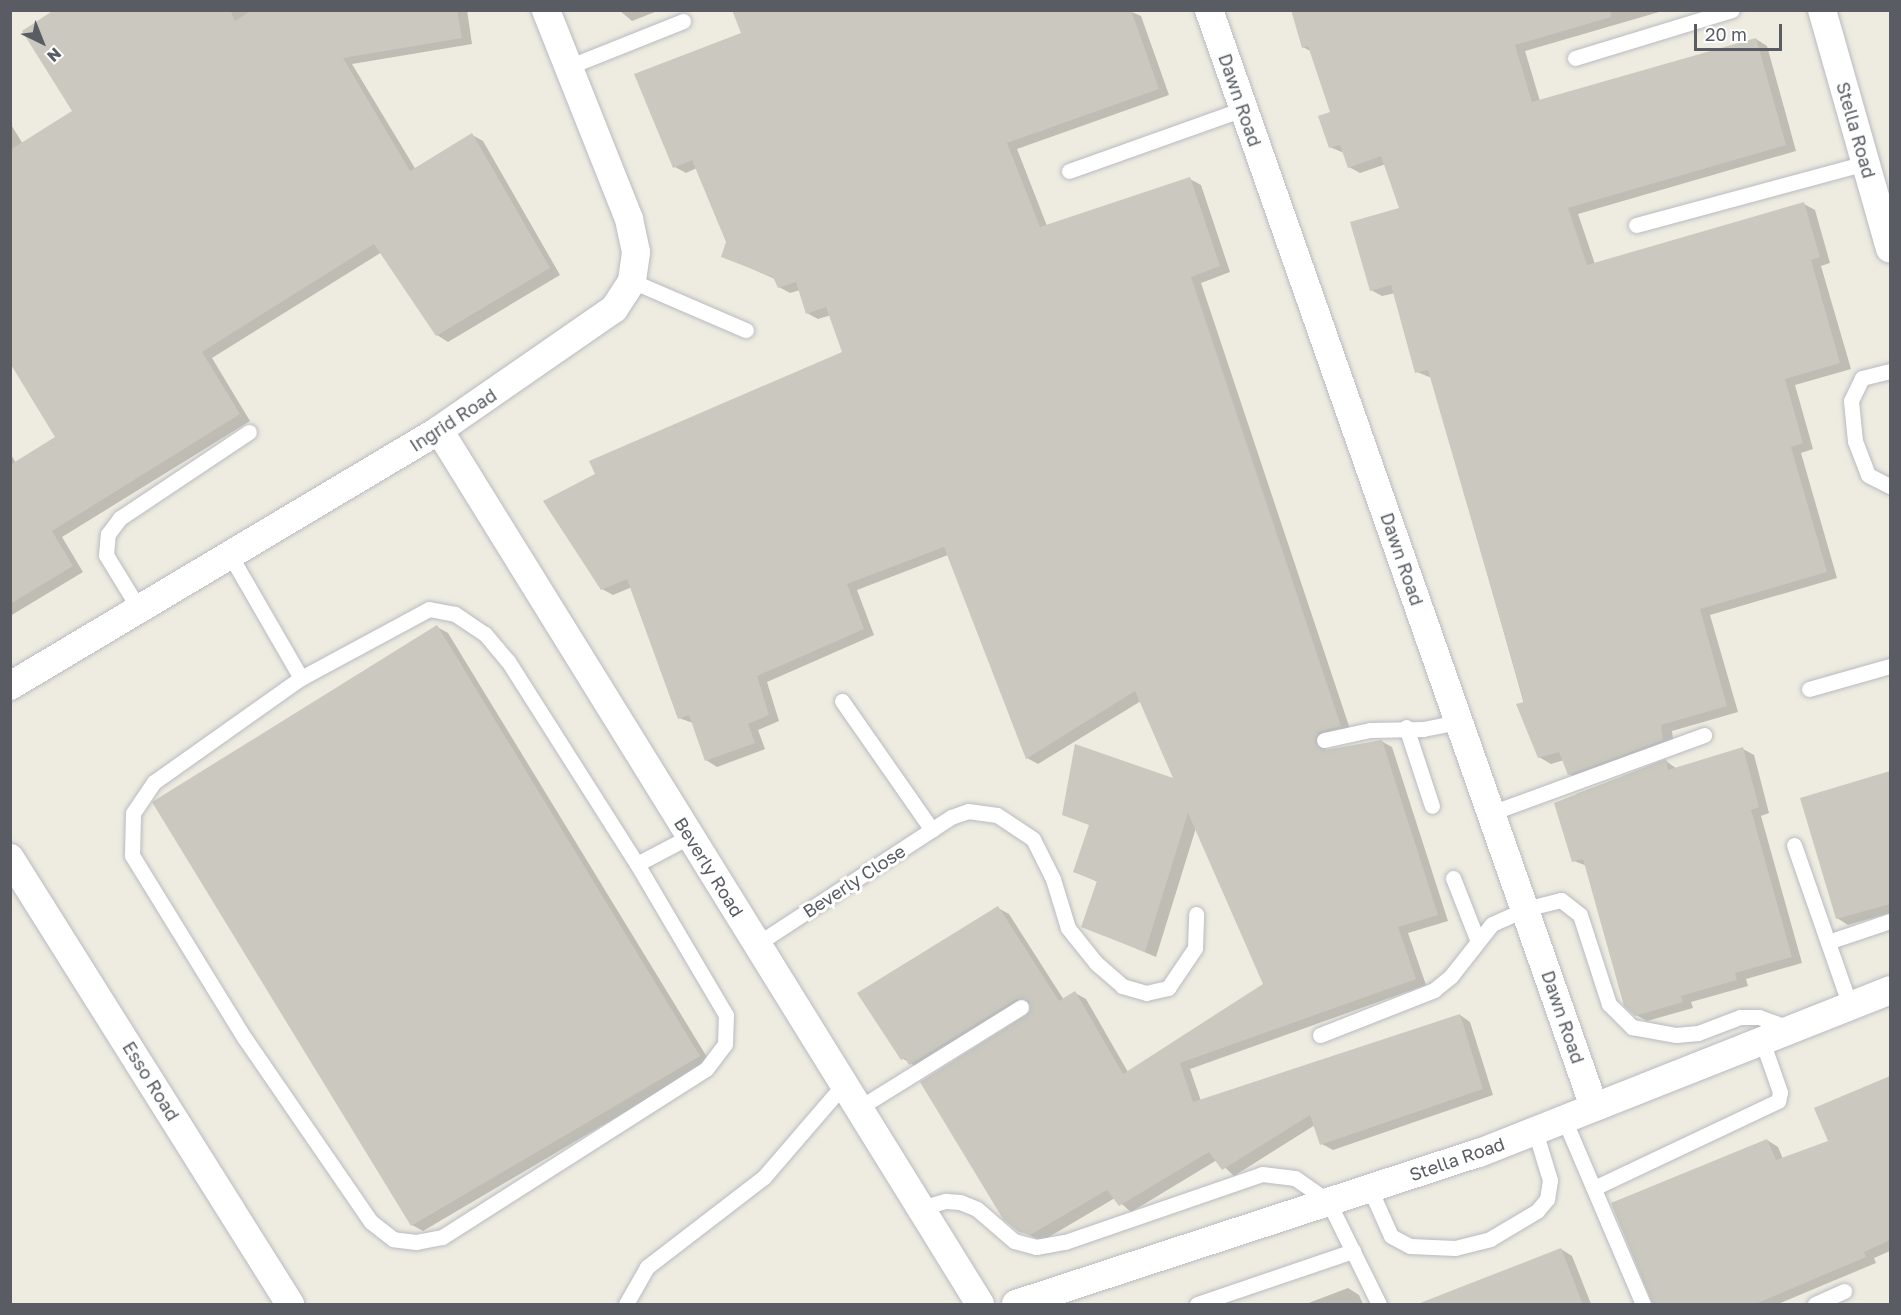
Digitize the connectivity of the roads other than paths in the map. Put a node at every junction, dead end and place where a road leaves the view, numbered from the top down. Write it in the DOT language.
graph roads {
  1 [pos="546,10"];
  2 [pos="1209,10"];
  3 [pos="1732,10"];
  4 [pos="1822,10"];
  5 [pos="683,21"];
  6 [pos="1575,58"];
  7 [pos="568,67"];
  8 [pos="1243,109"];
  9 [pos="1866,163"];
  10 [pos="1069,171"];
  11 [pos="1636,225"];
  12 [pos="1890,249"];
  13 [pos="632,281"];
  14 [pos="746,330"];
  15 [pos="1890,371"];
  16 [pos="439,430"];
  17 [pos="249,432"];
  18 [pos="1890,486"];
  19 [pos="230,555"];
  20 [pos="139,609"];
  21 [pos="1890,666"];
  22 [pos="302,678"];
  23 [pos="10,686"];
  24 [pos="1809,689"];
  25 [pos="842,701"];
  26 [pos="1459,722"];
  27 [pos="1406,727"];
  28 [pos="1704,735"];
  29 [pos="1324,740"];
  30 [pos="1432,806"];
  31 [pos="1491,813"];
  32 [pos="932,830"];
  33 [pos="690,836"];
  34 [pos="1794,845"];
  35 [pos="10,858"];
  36 [pos="637,864"];
  37 [pos="1453,878"];
  38 [pos="1525,909"];
  39 [pos="1196,914"];
  40 [pos="1890,921"];
  41 [pos="1477,939"];
  42 [pos="1828,942"];
  43 [pos="756,944"];
  44 [pos="1890,990"];
  45 [pos="1850,1006"];
  46 [pos="1021,1007"];
  47 [pos="1792,1029"];
  48 [pos="1320,1035"];
  49 [pos="1762,1041"];
  50 [pos="844,1084"];
  51 [pos="1594,1107"];
  52 [pos="859,1108"];
  53 [pos="1564,1119"];
  54 [pos="1535,1131"];
  55 [pos="1594,1188"];
  56 [pos="1370,1189"];
  57 [pos="1329,1201"];
  58 [pos="921,1208"];
  59 [pos="1353,1251"];
  60 [pos="1844,1291"];
  61 [pos="290,1305"];
  62 [pos="626,1305"];
  63 [pos="980,1305"];
  64 [pos="1016,1305"];
  65 [pos="1197,1305"];
  66 [pos="1379,1305"];
  67 [pos="1643,1305"];
  68 [pos="1815,1305"];
  1 -- 7 [label="street, Ingrid Road"];
  2 -- 8 [label="street, Dawn Road"];
  3 -- 6 [label="lane"];
  4 -- 9 [label="street, Stella Road"];
  5 -- 7 [label="lane"];
  7 -- 13 [label="street, Ingrid Road"];
  8 -- 10 [label="lane"];
  8 -- 26 [label="street, Dawn Road"];
  9 -- 11 [label="lane"];
  9 -- 12 [label="street, Stella Road"];
  13 -- 14 [label="lane"];
  13 -- 16 [label="street, Ingrid Road"];
  15 -- 18 [label="lane"];
  16 -- 19 [label="street, Ingrid Road"];
  16 -- 33 [label="street, Beverly Road"];
  17 -- 20 [label="lane"];
  19 -- 20 [label="street, Ingrid Road"];
  19 -- 22 [label="lane"];
  20 -- 23 [label="street, Ingrid Road"];
  21 -- 24 [label="lane"];
  22 -- 36 [label="lane"];
  22 -- 36 [label="lane"];
  25 -- 32 [label="lane"];
  26 -- 27 [label="lane"];
  26 -- 31 [label="street, Dawn Road"];
  27 -- 29 [label="lane"];
  27 -- 30 [label="lane"];
  28 -- 31 [label="lane"];
  31 -- 38 [label="street, Dawn Road"];
  32 -- 39 [label="lane, Beverly Close"];
  32 -- 43 [label="lane, Beverly Close"];
  33 -- 36 [label="lane"];
  33 -- 43 [label="street, Beverly Road"];
  34 -- 42 [label="lane"];
  35 -- 61 [label="street, Esso Road"];
  37 -- 41 [label="lane"];
  38 -- 41 [label="lane"];
  38 -- 47 [label="lane"];
  38 -- 51 [label="street, Dawn Road"];
  40 -- 42 [label="lane"];
  41 -- 48 [label="lane"];
  42 -- 45 [label="lane"];
  43 -- 50 [label="street, Beverly Road"];
  44 -- 45 [label="street, Stella Road"];
  45 -- 47 [label="street, Stella Road"];
  46 -- 52 [label="lane"];
  47 -- 49 [label="street, Stella Road"];
  49 -- 51 [label="street, Stella Road"];
  49 -- 55 [label="lane"];
  50 -- 52 [label="street, Beverly Road"];
  50 -- 62 [label="lane"];
  51 -- 53 [label="street, Stella Road"];
  52 -- 58 [label="street, Beverly Road"];
  53 -- 54 [label="street, Stella Road"];
  53 -- 55 [label="lane"];
  54 -- 56 [label="street, Stella Road"];
  54 -- 56 [label="lane"];
  55 -- 67 [label="lane"];
  56 -- 57 [label="street, Stella Road"];
  57 -- 58 [label="lane"];
  57 -- 59 [label="lane"];
  57 -- 64 [label="street, Stella Road"];
  58 -- 63 [label="street, Beverly Road"];
  59 -- 65 [label="lane"];
  59 -- 66 [label="lane"];
  60 -- 68 [label="lane"];
}
